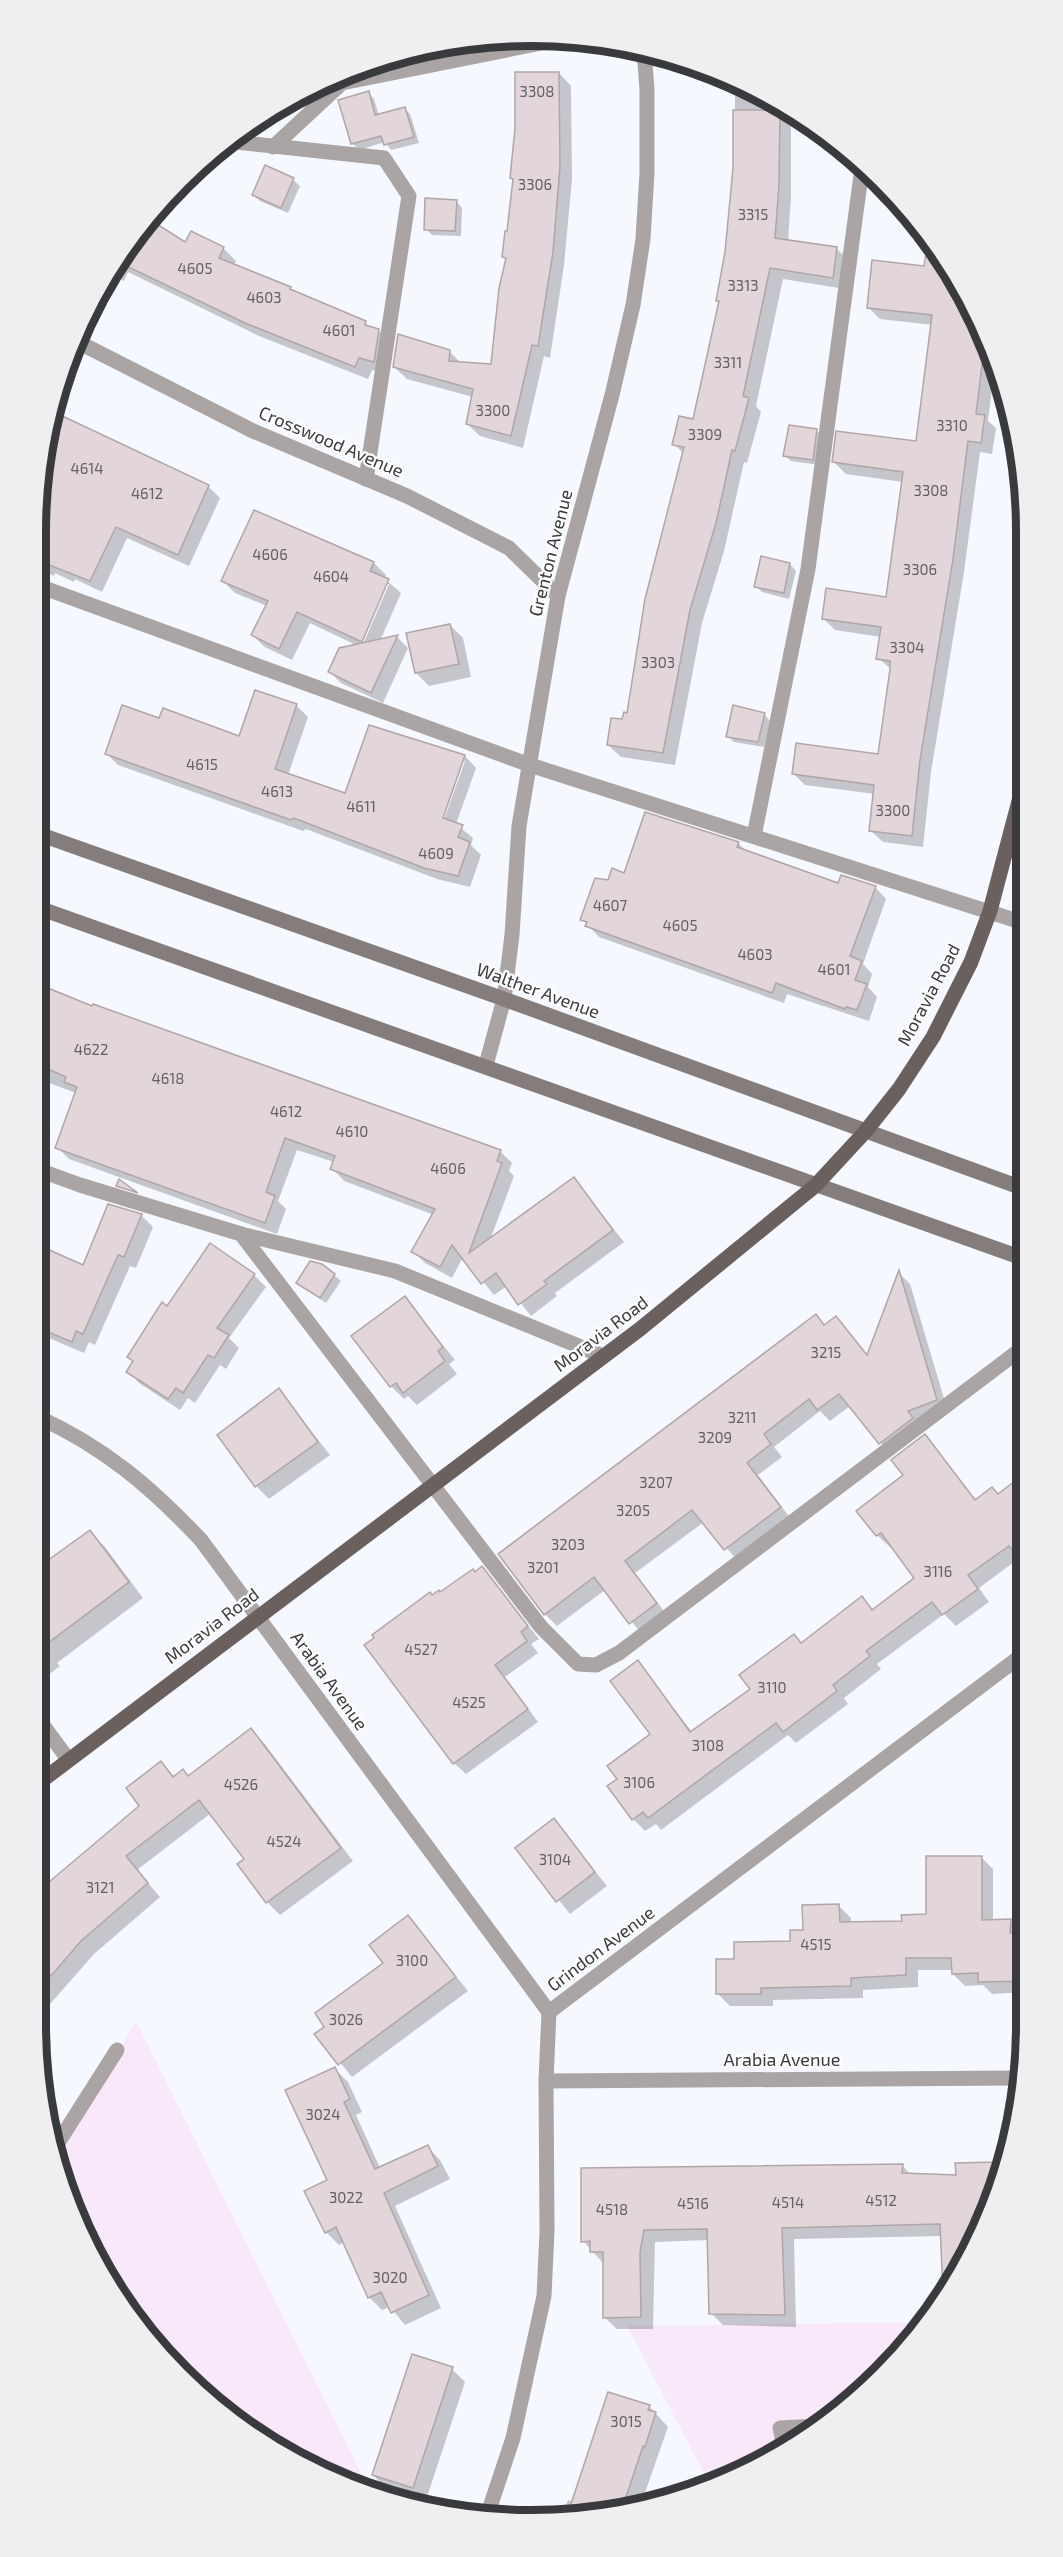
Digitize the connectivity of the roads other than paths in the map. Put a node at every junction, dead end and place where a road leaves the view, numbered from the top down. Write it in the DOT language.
graph roads {
  1 [pos="524,47"];
  2 [pos="645,60"];
  3 [pos="351,81"];
  4 [pos="338,87"];
  5 [pos="242,143"];
  6 [pos="273,147"];
  7 [pos="861,176"];
  8 [pos="84,345"];
  9 [pos="366,478"];
  10 [pos="46,589"];
  11 [pos="558,596"];
  12 [pos="530,765"];
  13 [pos="1016,812"];
  14 [pos="46,836"];
  15 [pos="754,836"];
  16 [pos="46,911"];
  17 [pos="990,911"];
  18 [pos="1016,920"];
  19 [pos="504,999"];
  20 [pos="486,1065"];
  21 [pos="865,1132"];
  22 [pos="46,1173"];
  23 [pos="815,1186"];
  24 [pos="1016,1186"];
  25 [pos="241,1234"];
  26 [pos="1016,1256"];
  27 [pos="1016,1353"];
  28 [pos="603,1356"];
  29 [pos="46,1421"];
  30 [pos="432,1485"];
  31 [pos="257,1617"];
  32 [pos="1016,1661"];
  33 [pos="46,1729"];
  34 [pos="68,1759"];
  35 [pos="46,1777"];
  36 [pos="549,2012"];
  37 [pos="117,2050"];
  38 [pos="1013,2078"];
  39 [pos="546,2081"];
  40 [pos="60,2139"];
  41 [pos="804,2427"];
  42 [pos="782,2441"];
  43 [pos="490,2508"];
  1 -- 3 [label="street"];
  2 -- 11 [label="street, Grenton Avenue"];
  4 -- 6 [label="street"];
  5 -- 6 [label="street"];
  6 -- 9 [label="street"];
  7 -- 15 [label="street"];
  8 -- 9 [label="street, Crosswood Avenue"];
  9 -- 11 [label="street, Crosswood Avenue"];
  10 -- 12 [label="street"];
  11 -- 12 [label="street, Grenton Avenue"];
  12 -- 15 [label="street"];
  12 -- 19 [label="street, Grenton Avenue"];
  13 -- 17 [label="main road, Moravia Road"];
  14 -- 19 [label="main road, Walther Avenue"];
  15 -- 17 [label="street"];
  16 -- 20 [label="main road"];
  17 -- 18 [label="street"];
  17 -- 21 [label="main road, Moravia Road"];
  19 -- 20 [label="street, Grenton Avenue"];
  19 -- 21 [label="main road, Walther Avenue"];
  20 -- 23 [label="main road"];
  21 -- 23 [label="main road, Moravia Road"];
  21 -- 24 [label="main road, Walther Avenue"];
  22 -- 25 [label="street"];
  23 -- 26 [label="main road"];
  23 -- 28 [label="main road, Moravia Road"];
  25 -- 28 [label="street"];
  25 -- 30 [label="street"];
  27 -- 30 [label="street"];
  28 -- 30 [label="main road, Moravia Road"];
  29 -- 31 [label="street, Arabia Avenue"];
  30 -- 31 [label="main road, Moravia Road"];
  31 -- 34 [label="main road, Moravia Road"];
  31 -- 36 [label="street, Arabia Avenue"];
  32 -- 36 [label="street, Grindon Avenue"];
  33 -- 34 [label="street"];
  34 -- 35 [label="main road, Moravia Road"];
  36 -- 39 [label="street, Grindon Avenue"];
  37 -- 40 [label="street"];
  38 -- 39 [label="street, Arabia Avenue"];
  39 -- 43 [label="street, Grindon Avenue"];
  41 -- 42 [label="street"];
}
